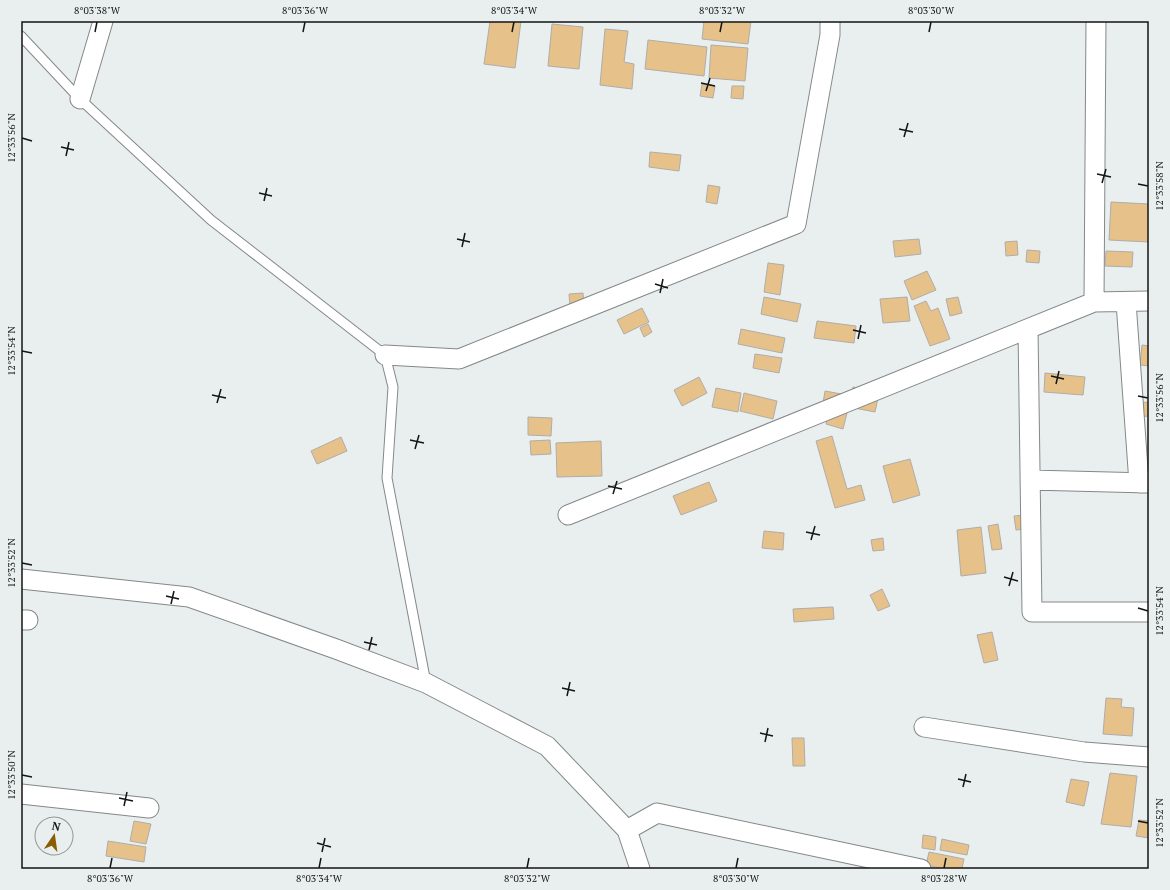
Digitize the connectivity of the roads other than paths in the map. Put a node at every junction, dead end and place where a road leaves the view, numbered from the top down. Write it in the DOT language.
graph roads {
  1 [pos="103,21"];
  2 [pos="830,21"];
  3 [pos="1096,21"];
  4 [pos="21,36"];
  5 [pos="80,99"];
  6 [pos="1149,301"];
  7 [pos="1094,302"];
  8 [pos="1126,302"];
  9 [pos="1028,329"];
  10 [pos="385,355"];
  11 [pos="1030,480"];
  12 [pos="1144,483"];
  13 [pos="568,515"];
  14 [pos="21,579"];
  15 [pos="1149,612"];
  16 [pos="426,683"];
  17 [pos="924,727"];
  18 [pos="1149,757"];
  19 [pos="21,794"];
  20 [pos="149,808"];
  21 [pos="627,830"];
  22 [pos="640,869"];
  23 [pos="921,869"];
  1 -- 5 [label="street"];
  2 -- 10 [label="street"];
  3 -- 7 [label="street"];
  4 -- 5 [label="lane"];
  5 -- 10 [label="lane"];
  6 -- 8 [label="street"];
  7 -- 8 [label="street"];
  7 -- 9 [label="street"];
  8 -- 12 [label="street"];
  9 -- 11 [label="street"];
  9 -- 13 [label="street"];
  10 -- 16 [label="lane"];
  11 -- 12 [label="street"];
  11 -- 15 [label="street"];
  14 -- 16 [label="street"];
  16 -- 21 [label="street"];
  17 -- 18 [label="street"];
  19 -- 20 [label="street"];
  21 -- 22 [label="street"];
  21 -- 23 [label="street"];
}
